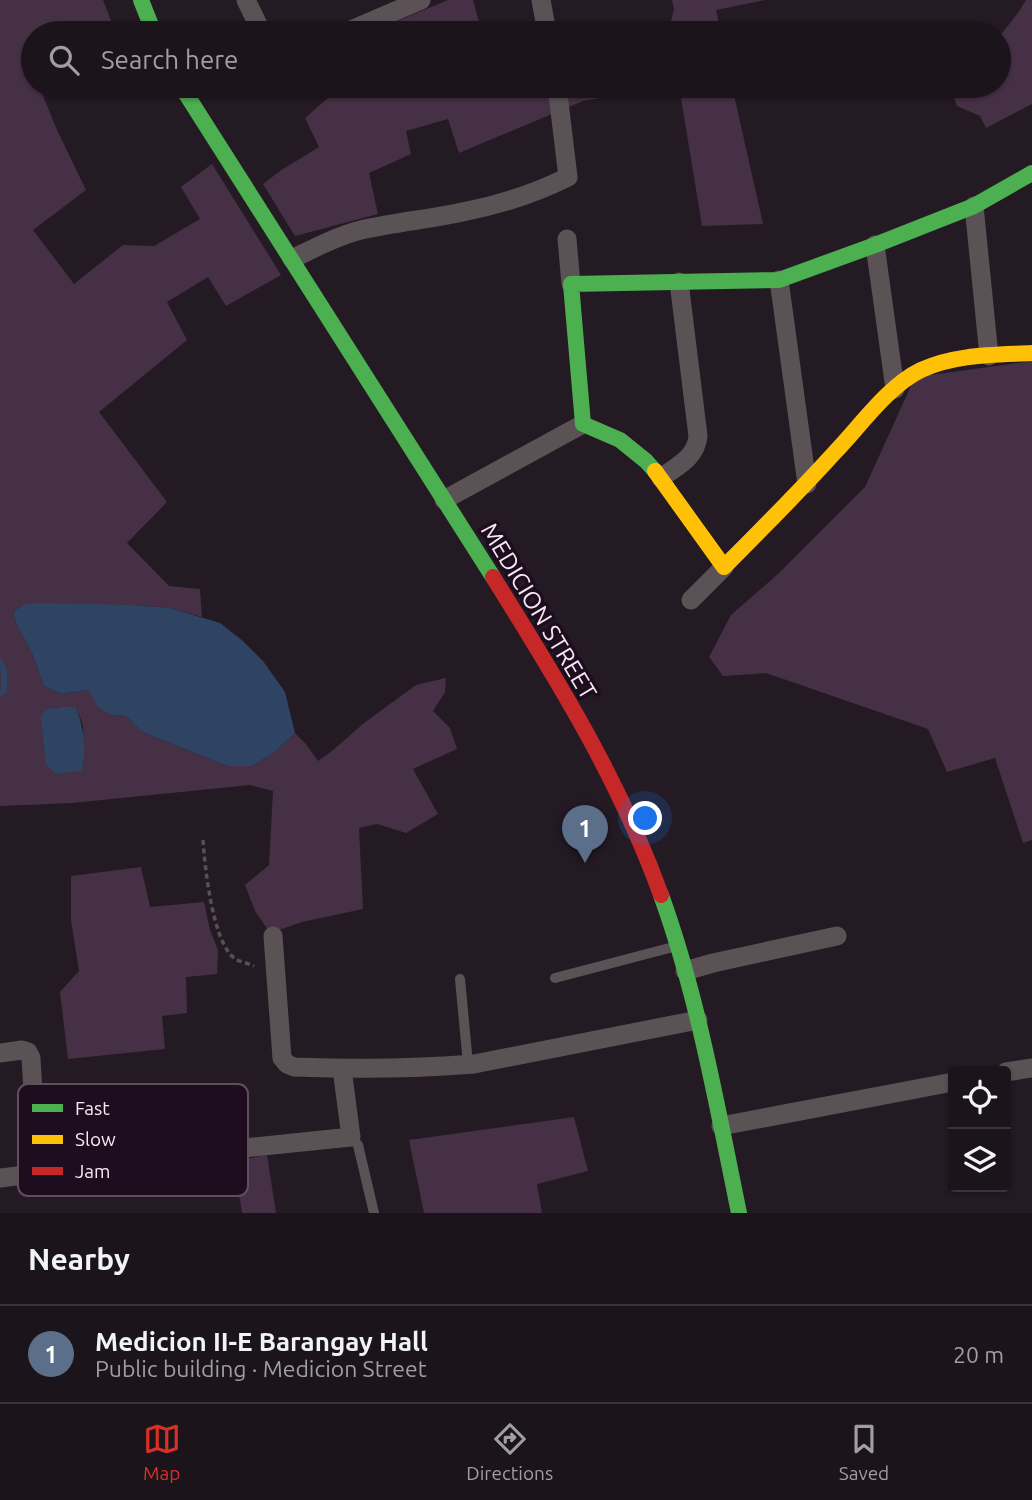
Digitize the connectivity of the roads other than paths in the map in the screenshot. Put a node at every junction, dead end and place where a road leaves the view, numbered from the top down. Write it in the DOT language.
graph roads {
  1 [pos="246,0"];
  2 [pos="421,0"];
  3 [pos="541,0"];
  4 [pos="146,1"];
  5 [pos="151,21"];
  6 [pos="256,21"];
  7 [pos="372,21"];
  8 [pos="545,21"];
  9 [pos="188,98"];
  10 [pos="559,98"];
  11 [pos="1032,173"];
  12 [pos="974,206"];
  13 [pos="567,239"];
  14 [pos="875,245"];
  15 [pos="292,259"];
  16 [pos="779,280"];
  17 [pos="679,282"];
  18 [pos="571,284"];
  19 [pos="1032,353"];
  20 [pos="989,356"];
  21 [pos="895,389"];
  22 [pos="583,424"];
  23 [pos="661,478"];
  24 [pos="807,484"];
  25 [pos="444,500"];
  26 [pos="723,567"];
  27 [pos="691,600"];
  28 [pos="273,936"];
  29 [pos="836,936"];
  30 [pos="678,946"];
  31 [pos="685,971"];
  32 [pos="555,978"];
  33 [pos="460,979"];
  34 [pos="698,1020"];
  35 [pos="0,1053"];
  36 [pos="468,1065"];
  37 [pos="1032,1068"];
  38 [pos="342,1069"];
  39 [pos="1011,1071"];
  40 [pos="948,1083"];
  41 [pos="33,1084"];
  42 [pos="721,1126"];
  43 [pos="351,1137"];
  44 [pos="248,1148"];
  45 [pos="18,1176"];
  46 [pos="0,1178"];
  47 [pos="374,1213"];
  48 [pos="739,1213"];
  1 -- 6 [label="street"];
  2 -- 7 [label="street"];
  3 -- 8 [label="street"];
  4 -- 5 [label="street"];
  9 -- 15 [label="street, MEDICION STREET"];
  10 -- 15 [label="street"];
  11 -- 12 [label="street"];
  12 -- 14 [label="street"];
  12 -- 20 [label="street"];
  13 -- 18 [label="street"];
  14 -- 16 [label="street"];
  14 -- 21 [label="street"];
  15 -- 25 [label="street, MEDICION STREET"];
  16 -- 17 [label="street"];
  16 -- 24 [label="street"];
  17 -- 18 [label="street"];
  17 -- 23 [label="street"];
  18 -- 22 [label="street"];
  19 -- 20 [label="street"];
  20 -- 21 [label="street"];
  21 -- 24 [label="street"];
  22 -- 23 [label="street"];
  22 -- 25 [label="street"];
  23 -- 26 [label="street"];
  24 -- 26 [label="street"];
  25 -- 30 [label="street, MEDICION STREET"];
  26 -- 27 [label="street"];
  28 -- 38 [label="street"];
  29 -- 31 [label="street"];
  30 -- 31 [label="street, MEDICION STREET"];
  30 -- 32 [label="lane"];
  31 -- 34 [label="street, MEDICION STREET"];
  33 -- 36 [label="lane"];
  34 -- 36 [label="street"];
  34 -- 42 [label="street, MEDICION STREET"];
  35 -- 41 [label="street"];
  36 -- 38 [label="street"];
  37 -- 39 [label="street"];
  38 -- 43 [label="street"];
  40 -- 42 [label="street"];
  42 -- 48 [label="street, MEDICION STREET"];
  43 -- 44 [label="street"];
  43 -- 47 [label="lane"];
  45 -- 46 [label="street"];
}
